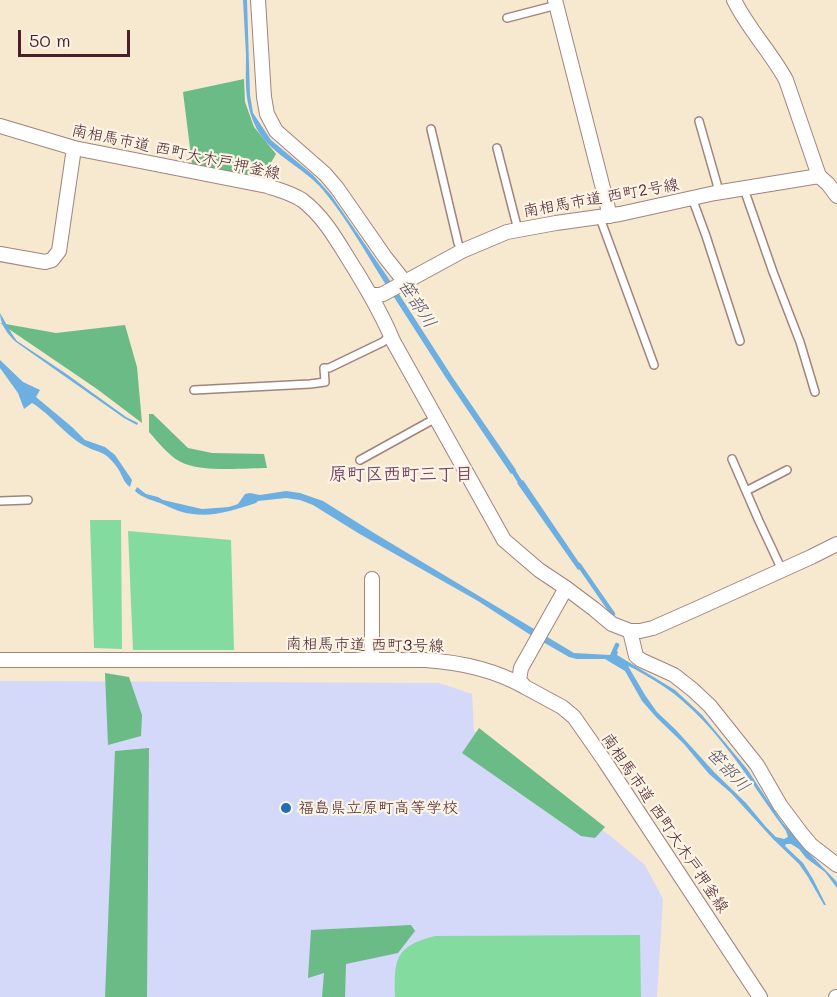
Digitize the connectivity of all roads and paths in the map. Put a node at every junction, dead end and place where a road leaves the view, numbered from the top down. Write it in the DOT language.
graph roads {
  1 [pos="258,0"];
  2 [pos="734,0"];
  3 [pos="556,3"];
  4 [pos="507,18"];
  5 [pos="699,121"];
  6 [pos="0,126"];
  7 [pos="431,129"];
  8 [pos="74,148"];
  9 [pos="497,148"];
  10 [pos="819,176"];
  11 [pos="744,189"];
  12 [pos="718,193"];
  13 [pos="837,196"];
  14 [pos="692,198"];
  15 [pos="605,217"];
  16 [pos="518,230"];
  17 [pos="462,251"];
  18 [pos="0,254"];
  19 [pos="402,283"];
  20 [pos="377,294"];
  21 [pos="390,334"];
  22 [pos="740,341"];
  23 [pos="654,365"];
  24 [pos="194,390"];
  25 [pos="815,392"];
  26 [pos="436,418"];
  27 [pos="732,459"];
  28 [pos="360,460"];
  29 [pos="787,470"];
  30 [pos="746,491"];
  31 [pos="28,500"];
  32 [pos="0,501"];
  33 [pos="837,544"];
  34 [pos="782,570"];
  35 [pos="372,579"];
  36 [pos="566,588"];
  37 [pos="630,631"];
  38 [pos="0,660"];
  39 [pos="372,660"];
  40 [pos="525,687"];
  41 [pos="837,865"];
  42 [pos="760,997"];
  1 -- 19 [label="street"];
  2 -- 10 [label="street"];
  3 -- 4 [label="lane"];
  3 -- 15 [label="street"];
  5 -- 12 [label="lane"];
  6 -- 8 [label="street, 南相馬市道 西町大木戸押釜線"];
  7 -- 17 [label="lane"];
  8 -- 18 [label="street"];
  8 -- 20 [label="street, 南相馬市道 西町大木戸押釜線"];
  9 -- 16 [label="lane"];
  10 -- 11 [label="street, 南相馬市道 西町2号線"];
  10 -- 13 [label="street"];
  11 -- 12 [label="street, 南相馬市道 西町2号線"];
  11 -- 25 [label="lane"];
  12 -- 14 [label="street, 南相馬市道 西町2号線"];
  14 -- 15 [label="street, 南相馬市道 西町2号線"];
  14 -- 22 [label="lane"];
  15 -- 16 [label="street, 南相馬市道 西町2号線"];
  15 -- 23 [label="lane"];
  16 -- 17 [label="street, 南相馬市道 西町2号線"];
  17 -- 19 [label="street, 南相馬市道 西町2号線"];
  19 -- 20 [label="street, 南相馬市道 西町2号線"];
  20 -- 21 [label="street, 南相馬市道 西町大木戸押釜線"];
  21 -- 24 [label="lane"];
  21 -- 26 [label="street, 南相馬市道 西町大木戸押釜線"];
  26 -- 28 [label="lane"];
  26 -- 36 [label="street, 南相馬市道 西町大木戸押釜線"];
  27 -- 30 [label="lane"];
  29 -- 30 [label="lane"];
  30 -- 34 [label="lane"];
  31 -- 32 [label="lane"];
  33 -- 34 [label="street"];
  34 -- 37 [label="street"];
  35 -- 39 [label="street"];
  36 -- 37 [label="street"];
  36 -- 40 [label="street"];
  37 -- 41 [label="street"];
  38 -- 39 [label="street, 南相馬市道 西町3号線"];
  39 -- 40 [label="street, 南相馬市道 西町3号線"];
  40 -- 42 [label="street, 南相馬市道 西町大木戸押釜線"];
}
